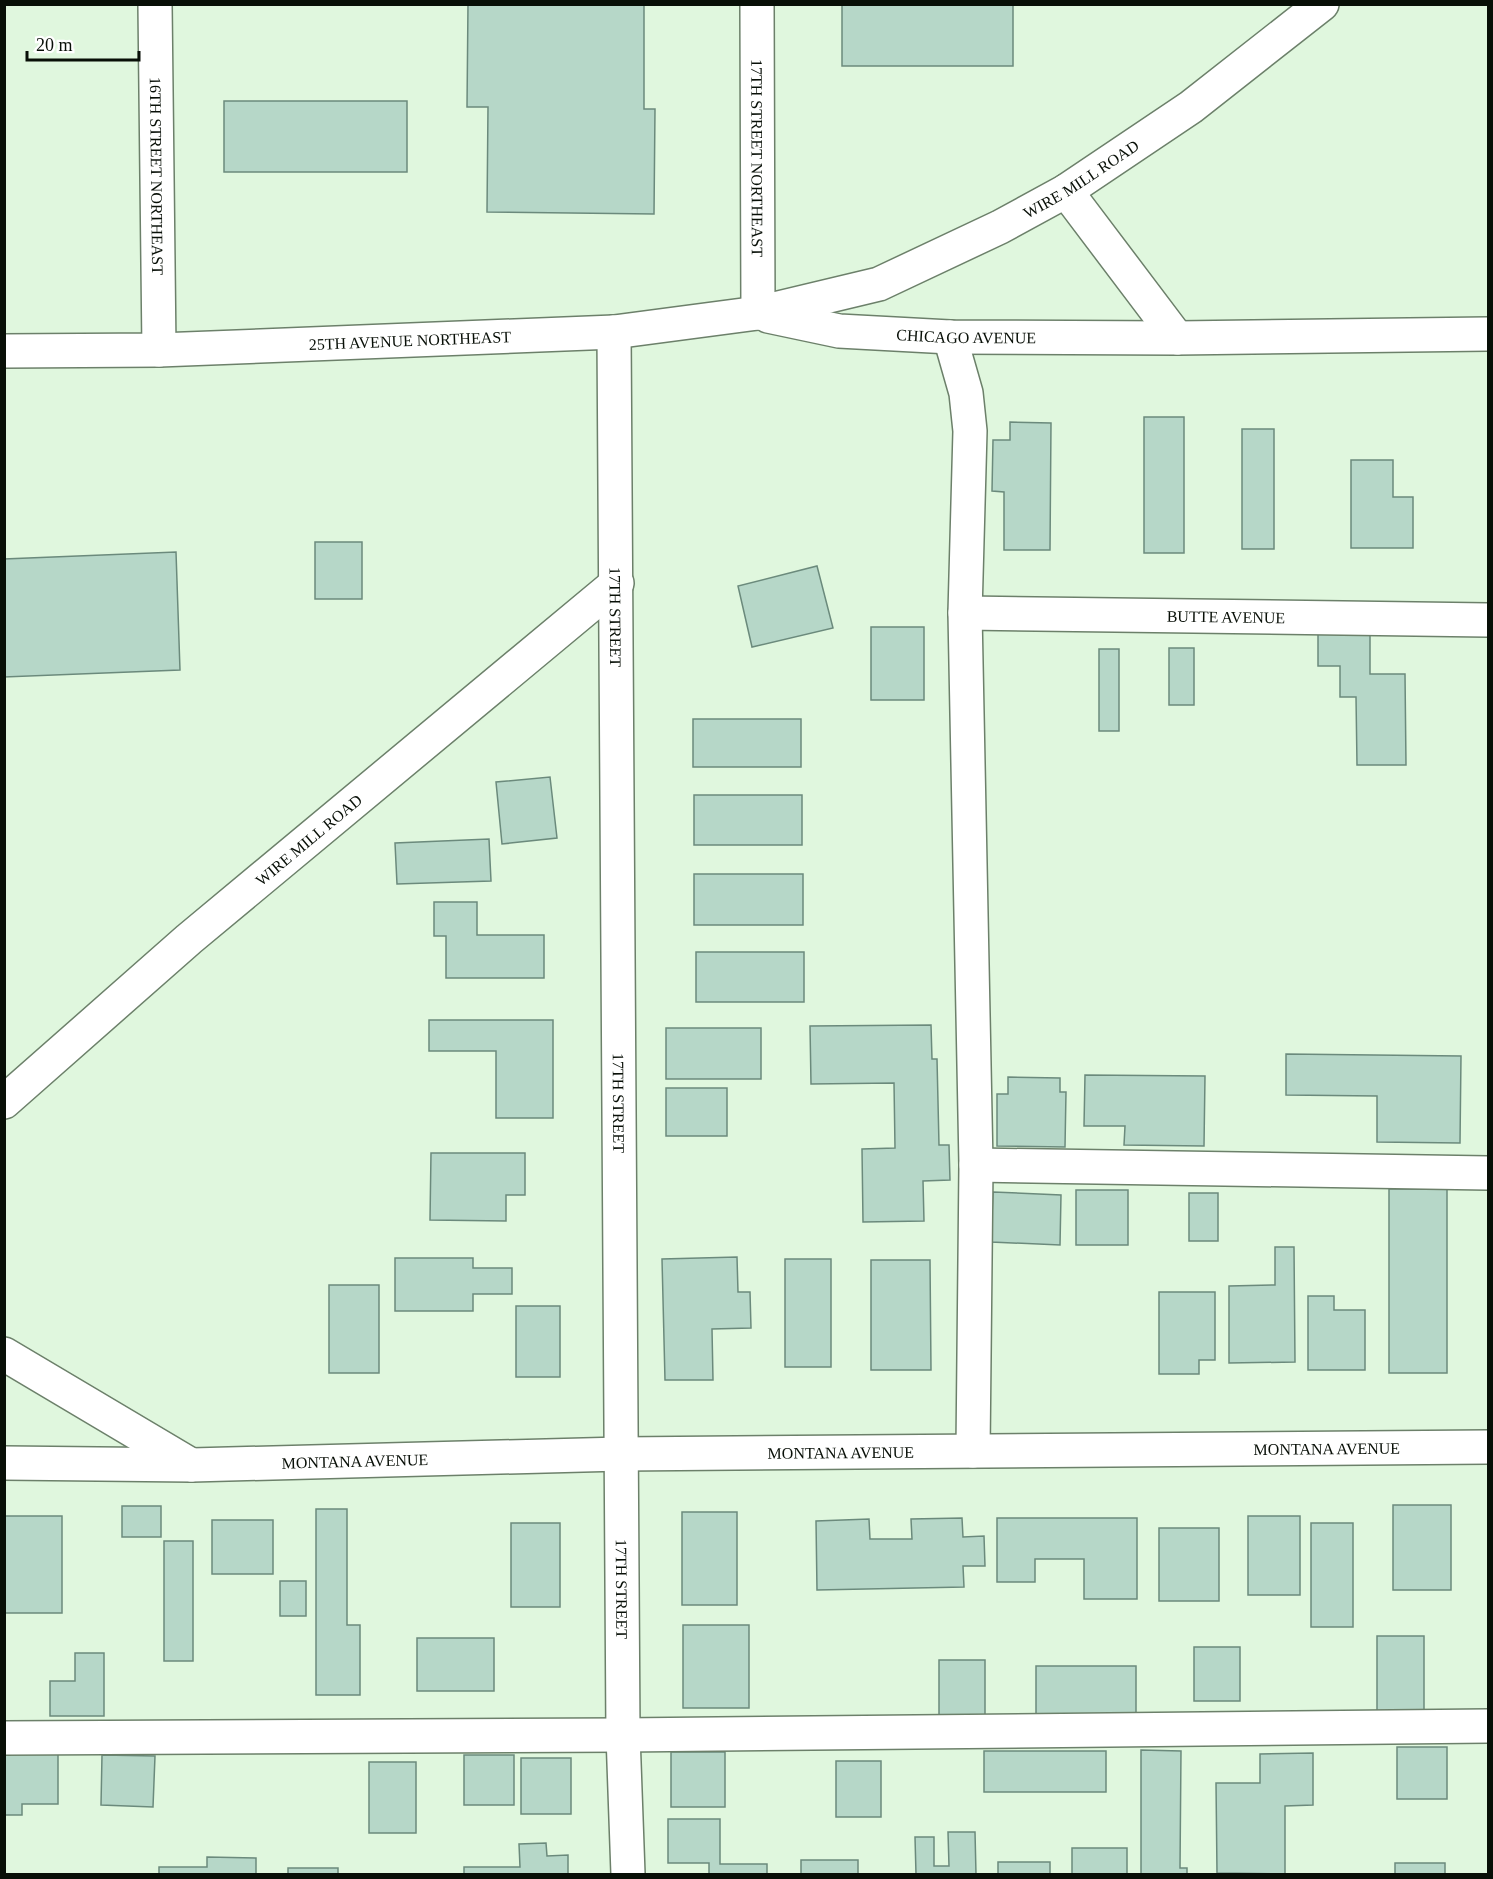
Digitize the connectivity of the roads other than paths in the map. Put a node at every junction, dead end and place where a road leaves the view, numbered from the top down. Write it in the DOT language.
graph roads {
  1 [pos="155,4"];
  2 [pos="757,4"];
  3 [pos="1323,4"];
  4 [pos="1066,191"];
  5 [pos="813,301"];
  6 [pos="758,314"];
  7 [pos="614,332"];
  8 [pos="1488,334"];
  9 [pos="950,336"];
  10 [pos="1177,338"];
  11 [pos="159,350"];
  12 [pos="4,351"];
  13 [pos="616,583"];
  14 [pos="965,613"];
  15 [pos="1488,620"];
  16 [pos="4,1102"];
  17 [pos="976,1165"];
  18 [pos="1488,1173"];
  19 [pos="4,1354"];
  20 [pos="1488,1447"];
  21 [pos="973,1451"];
  22 [pos="621,1454"];
  23 [pos="4,1463"];
  24 [pos="192,1465"];
  25 [pos="1488,1726"];
  26 [pos="623,1735"];
  27 [pos="4,1738"];
  28 [pos="628,1875"];
  1 -- 11 [label="street, 16TH STREET NORTHEAST"];
  2 -- 6 [label="street, 17TH STREET NORTHEAST"];
  3 -- 4 [label="street, WIRE MILL ROAD"];
  4 -- 5 [label="street, WIRE MILL ROAD"];
  4 -- 10 [label="street"];
  5 -- 6 [label="street, 25TH AVENUE NORTHEAST"];
  6 -- 7 [label="street, 25TH AVENUE NORTHEAST"];
  6 -- 9 [label="street, CHICAGO AVENUE"];
  7 -- 11 [label="street, 25TH AVENUE NORTHEAST"];
  7 -- 13 [label="street, 17TH STREET"];
  8 -- 10 [label="street, CHICAGO AVENUE"];
  9 -- 10 [label="street, CHICAGO AVENUE"];
  9 -- 14 [label="street"];
  11 -- 12 [label="street, 25TH AVENUE NORTHEAST"];
  13 -- 16 [label="street, WIRE MILL ROAD"];
  13 -- 22 [label="street, 17TH STREET"];
  14 -- 15 [label="street, BUTTE AVENUE"];
  14 -- 17 [label="street"];
  17 -- 18 [label="street"];
  17 -- 21 [label="street"];
  19 -- 24 [label="street"];
  20 -- 21 [label="street, MONTANA AVENUE"];
  21 -- 22 [label="street, MONTANA AVENUE"];
  22 -- 24 [label="street, MONTANA AVENUE"];
  22 -- 26 [label="street, 17TH STREET"];
  23 -- 24 [label="street, MONTANA AVENUE"];
  25 -- 26 [label="street"];
  26 -- 27 [label="street"];
  26 -- 28 [label="street, 17TH STREET"];
}
